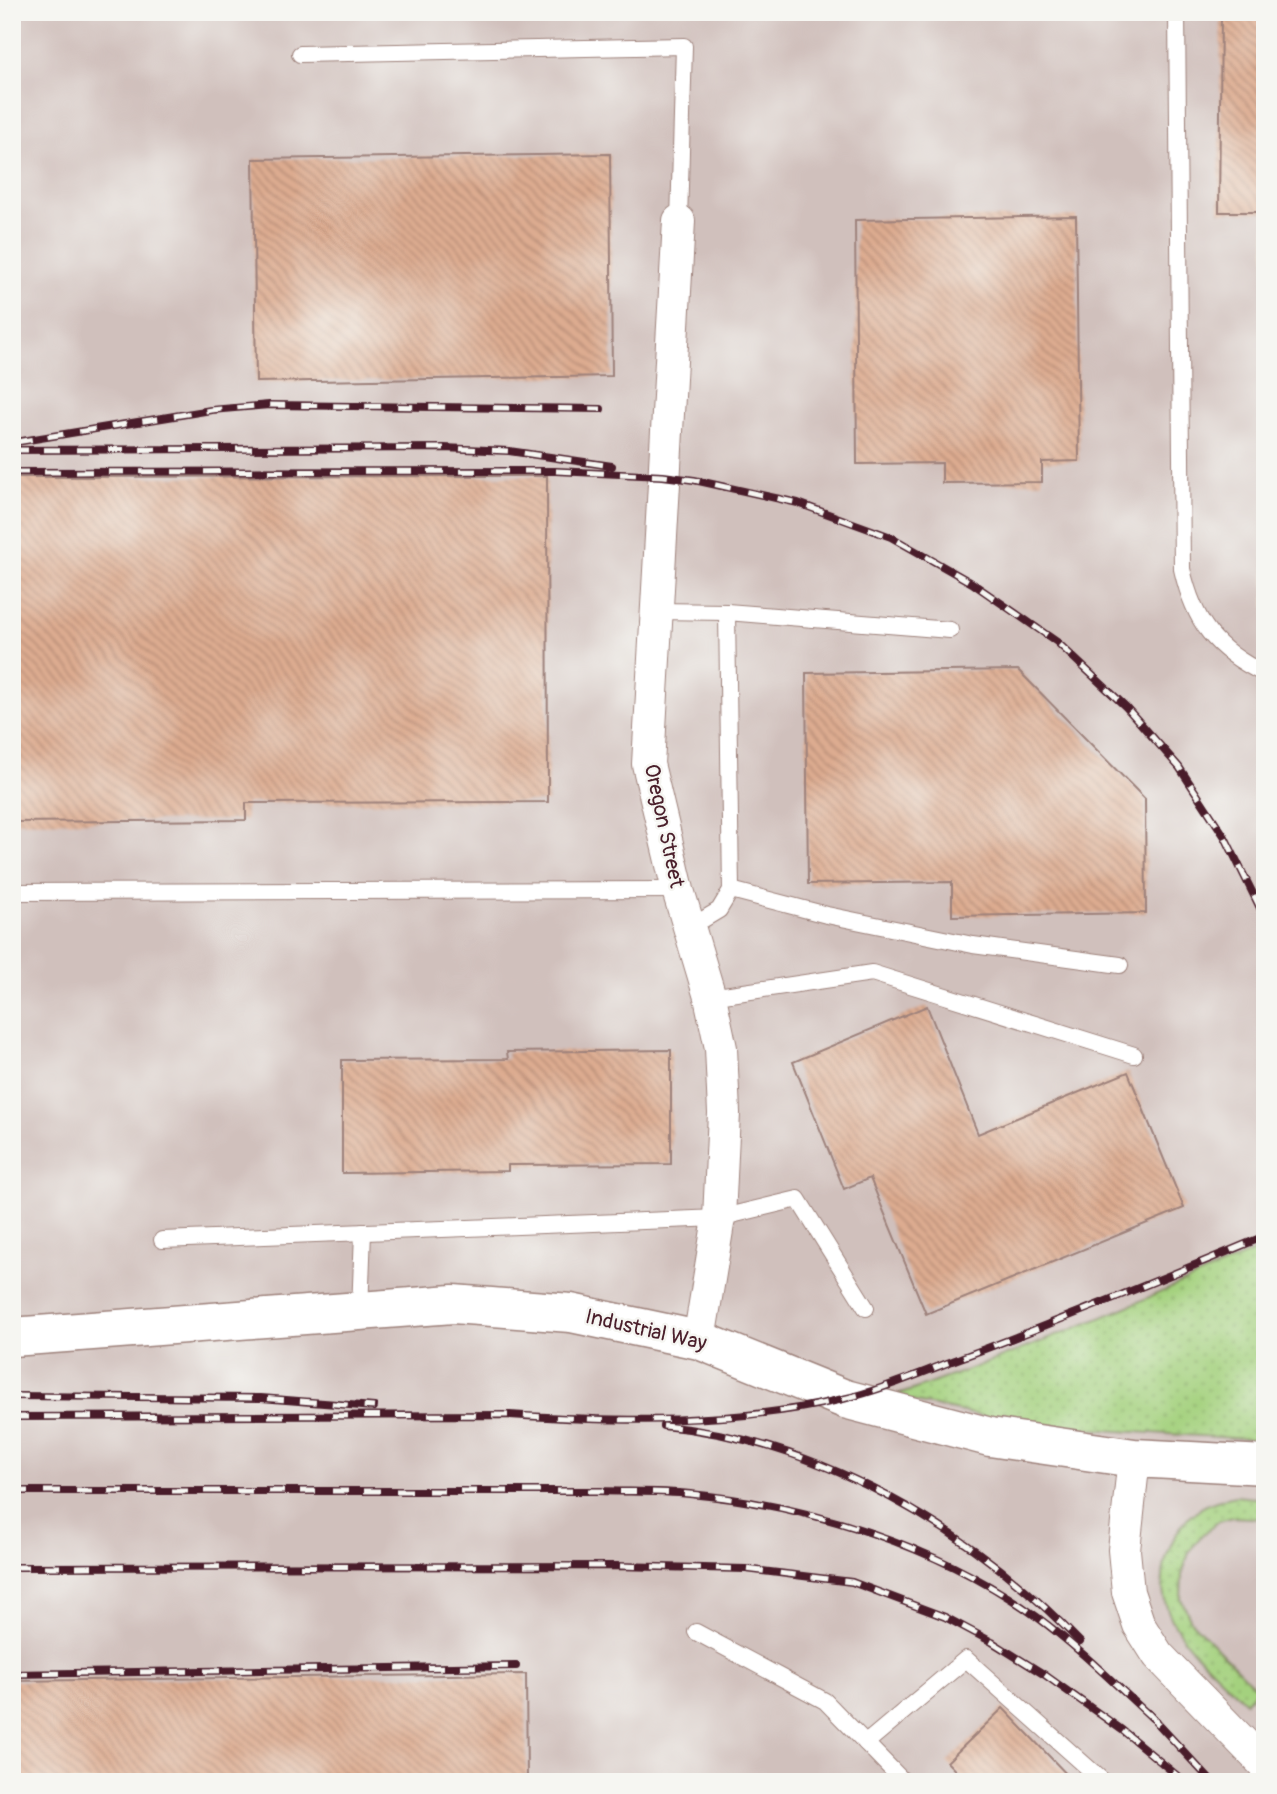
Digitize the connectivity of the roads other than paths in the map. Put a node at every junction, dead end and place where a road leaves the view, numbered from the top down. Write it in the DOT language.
graph roads {
  1 [pos="1177,12"];
  2 [pos="300,54"];
  3 [pos="679,221"];
  4 [pos="656,611"];
  5 [pos="727,612"];
  6 [pos="950,630"];
  7 [pos="1265,674"];
  8 [pos="678,890"];
  9 [pos="731,890"];
  10 [pos="12,892"];
  11 [pos="689,928"];
  12 [pos="1120,965"];
  13 [pos="710,997"];
  14 [pos="1134,1055"];
  15 [pos="719,1218"];
  16 [pos="363,1232"];
  17 [pos="162,1240"];
  18 [pos="866,1308"];
  19 [pos="360,1311"];
  20 [pos="12,1337"];
  21 [pos="699,1340"];
  22 [pos="1134,1458"];
  23 [pos="1265,1465"];
  24 [pos="696,1632"];
  25 [pos="866,1743"];
  26 [pos="1265,1765"];
  27 [pos="904,1782"];
  28 [pos="1104,1782"];
  1 -- 7 [label="lane"];
  2 -- 3 [label="lane"];
  3 -- 4 [label="street, Oregon Street"];
  4 -- 5 [label="lane"];
  4 -- 8 [label="street, Oregon Street"];
  5 -- 6 [label="lane"];
  5 -- 9 [label="lane"];
  8 -- 10 [label="lane"];
  8 -- 11 [label="street, Oregon Street"];
  9 -- 11 [label="lane"];
  9 -- 12 [label="lane"];
  11 -- 13 [label="street, Oregon Street"];
  13 -- 14 [label="lane"];
  13 -- 15 [label="street, Oregon Street"];
  15 -- 16 [label="lane"];
  15 -- 18 [label="lane"];
  15 -- 21 [label="street, Oregon Street"];
  16 -- 17 [label="lane"];
  16 -- 19 [label="lane"];
  19 -- 20 [label="street, Industrial Way"];
  19 -- 21 [label="street, Industrial Way"];
  21 -- 22 [label="street, Industrial Way"];
  22 -- 23 [label="street, Industrial Way"];
  22 -- 26 [label="street"];
  24 -- 25 [label="lane"];
  25 -- 27 [label="lane"];
  25 -- 28 [label="lane"];
}
